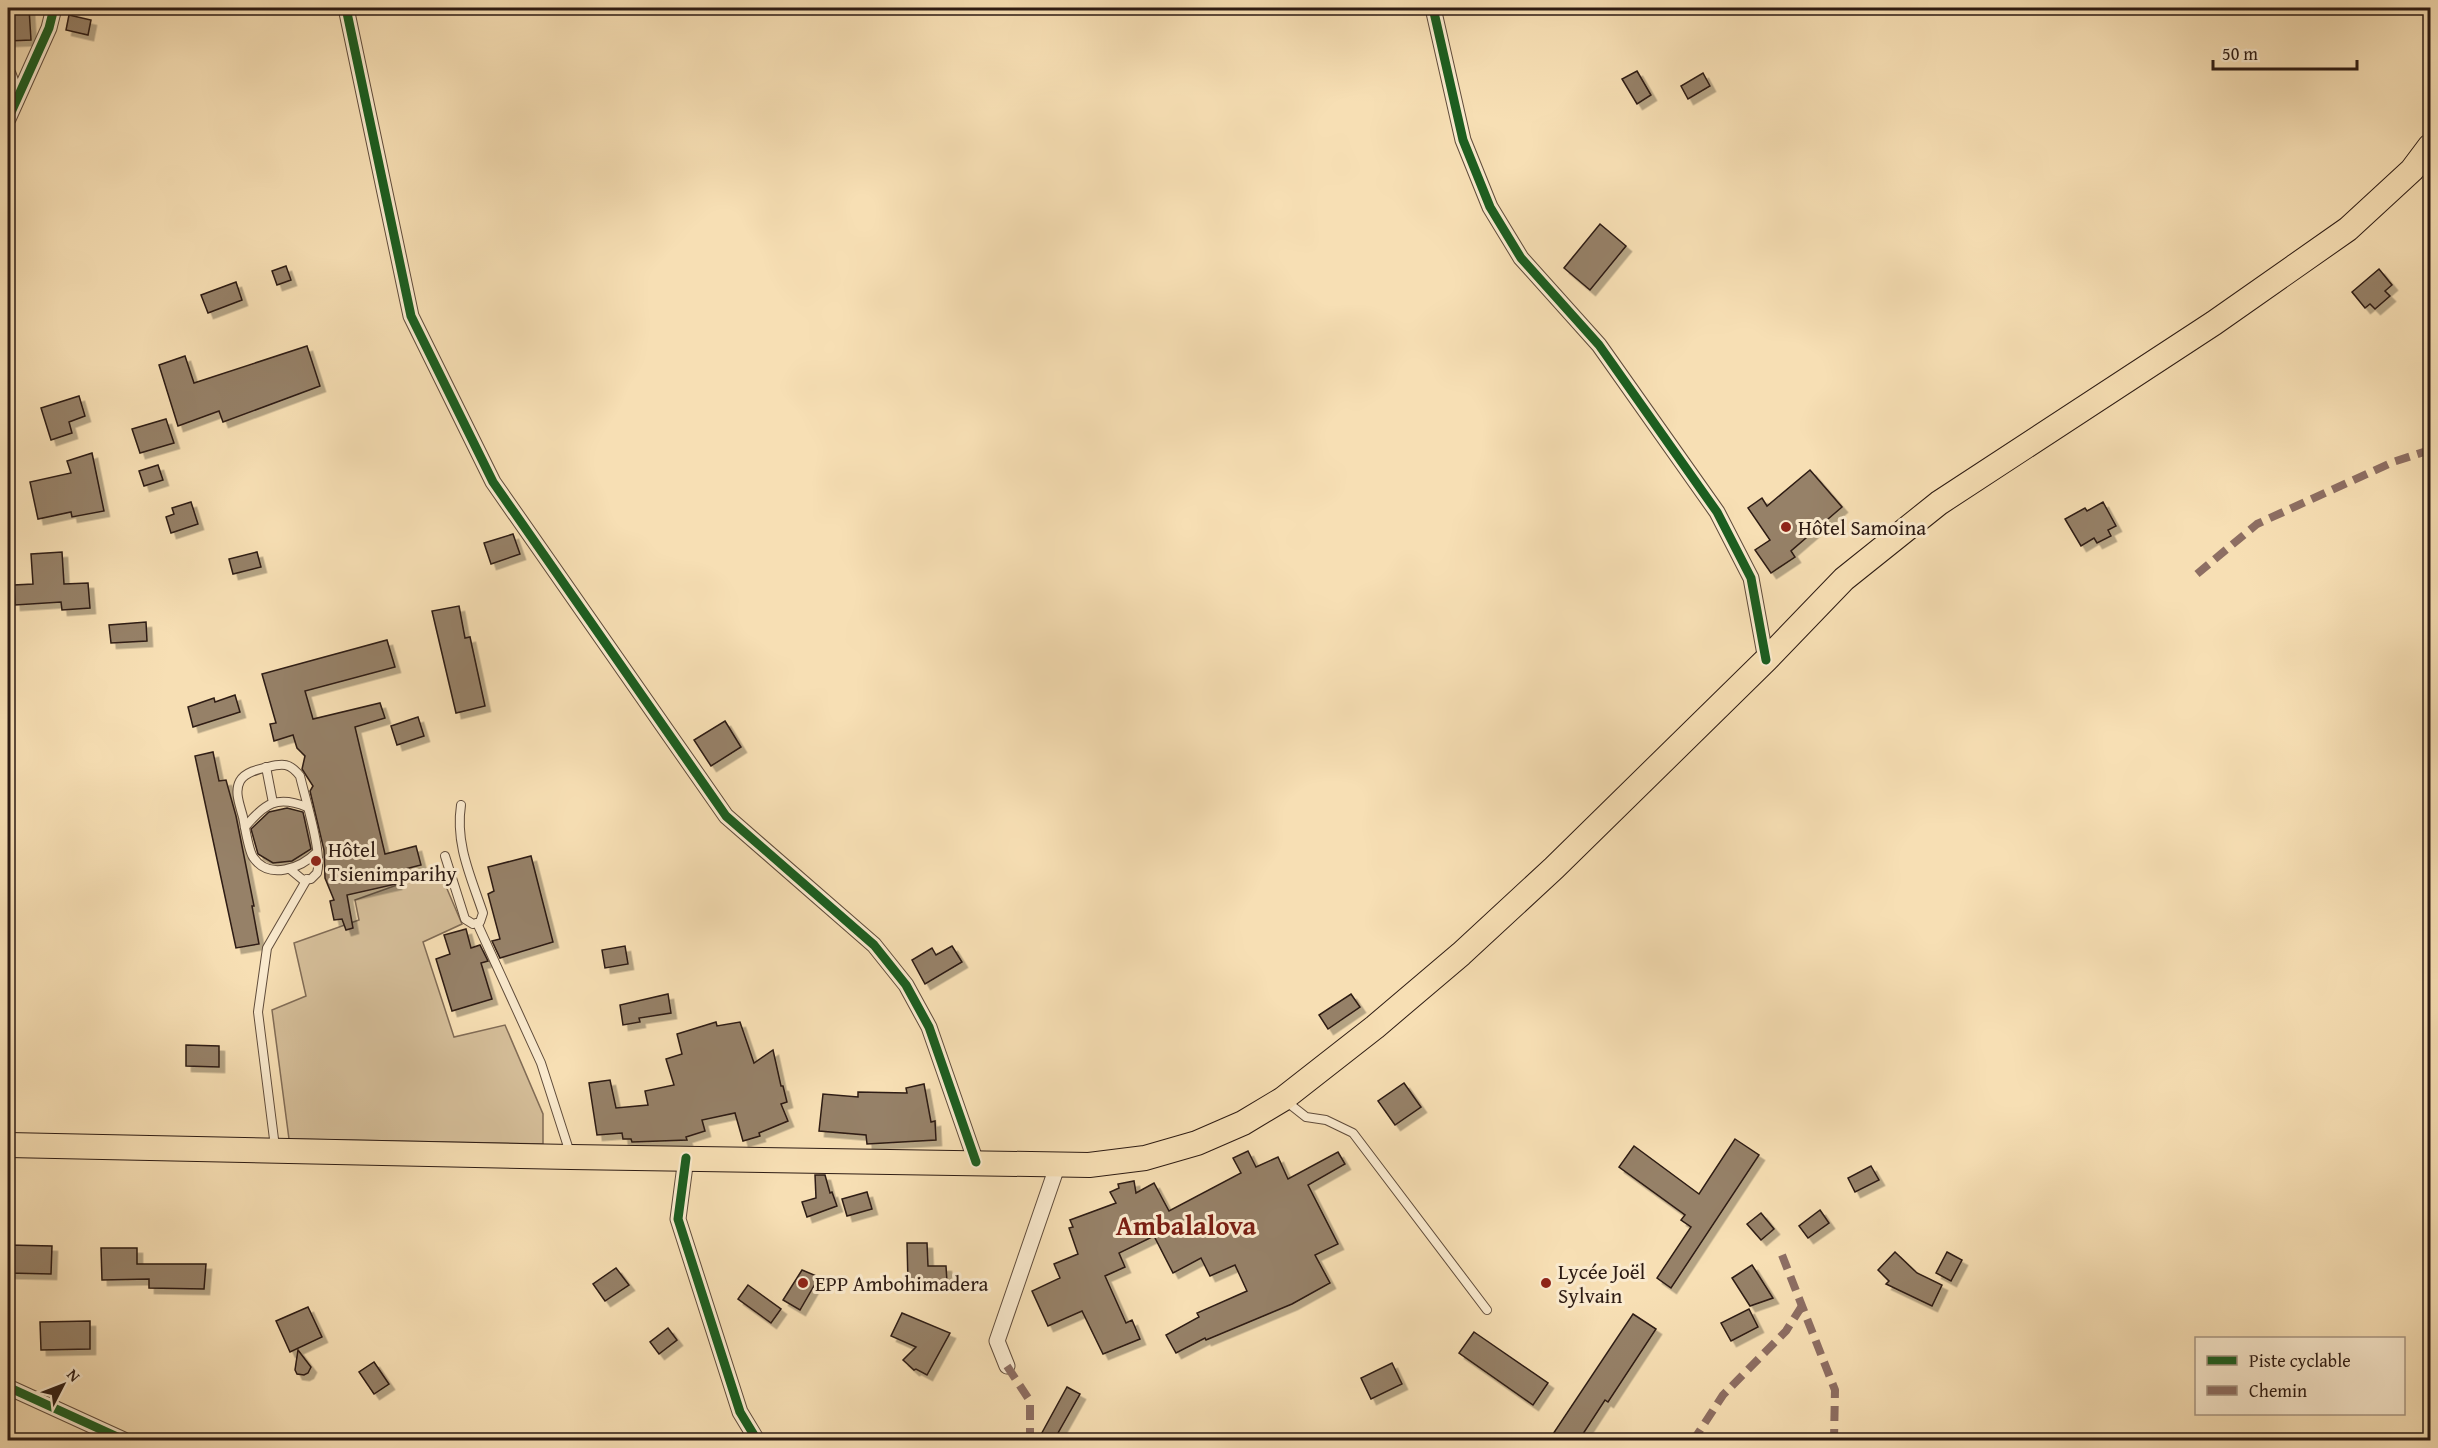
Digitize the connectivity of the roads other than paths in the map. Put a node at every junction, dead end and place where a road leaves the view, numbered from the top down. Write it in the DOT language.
graph roads {
  1 [pos="54,8"];
  2 [pos="346,8"];
  3 [pos="1433,8"];
  4 [pos="8,74"];
  5 [pos="16,96"];
  6 [pos="8,119"];
  7 [pos="2430,146"];
  8 [pos="1766,660"];
  9 [pos="266,767"];
  10 [pos="273,803"];
  11 [pos="461,805"];
  12 [pos="307,807"];
  13 [pos="245,827"];
  14 [pos="317,852"];
  15 [pos="445,856"];
  16 [pos="291,870"];
  17 [pos="308,879"];
  18 [pos="477,923"];
  19 [pos="1283,1099"];
  20 [pos="8,1145"];
  21 [pos="276,1151"];
  22 [pos="572,1157"];
  23 [pos="686,1158"];
  24 [pos="976,1162"];
  25 [pos="1058,1164"];
  26 [pos="1487,1310"];
  27 [pos="1007,1366"];
  28 [pos="8,1387"];
  29 [pos="124,1440"];
  30 [pos="757,1440"];
  1 -- 5 [label="street"];
  2 -- 24 [label="street"];
  3 -- 8 [label="street"];
  4 -- 5 [label="street"];
  5 -- 6 [label="street"];
  7 -- 8 [label="main road"];
  8 -- 19 [label="main road"];
  9 -- 10 [label="lane"];
  9 -- 12 [label="lane"];
  9 -- 13 [label="lane"];
  10 -- 12 [label="lane"];
  10 -- 13 [label="lane"];
  11 -- 18 [label="lane"];
  12 -- 14 [label="lane"];
  13 -- 16 [label="lane"];
  14 -- 16 [label="lane"];
  14 -- 17 [label="lane"];
  15 -- 18 [label="lane"];
  16 -- 17 [label="lane"];
  17 -- 21 [label="lane"];
  18 -- 22 [label="lane"];
  19 -- 25 [label="main road"];
  19 -- 26 [label="lane"];
  20 -- 21 [label="main road"];
  21 -- 22 [label="main road"];
  22 -- 23 [label="main road"];
  23 -- 24 [label="main road"];
  23 -- 30 [label="street"];
  24 -- 25 [label="main road"];
  25 -- 27 [label="street"];
  28 -- 29 [label="street"];
}
